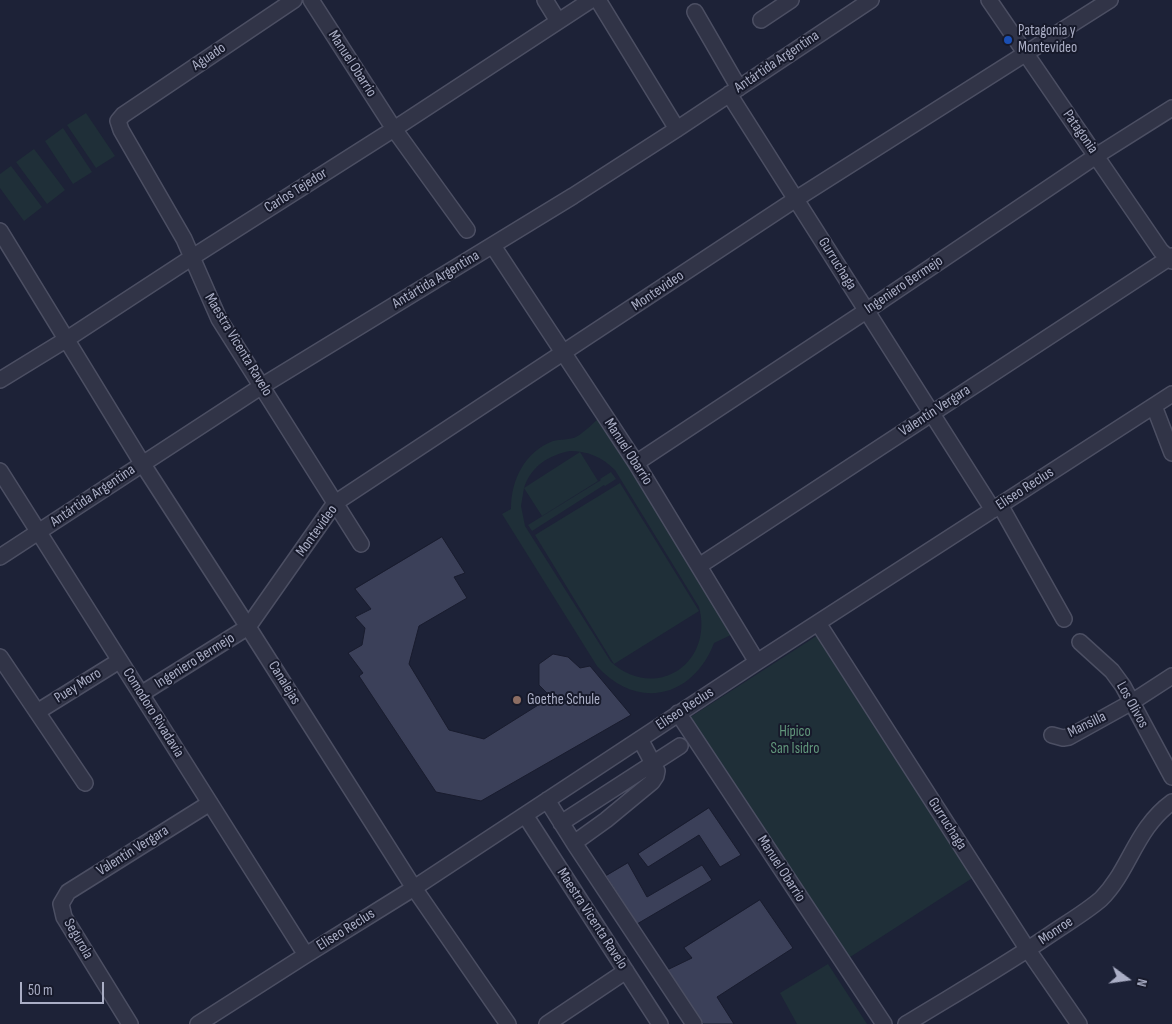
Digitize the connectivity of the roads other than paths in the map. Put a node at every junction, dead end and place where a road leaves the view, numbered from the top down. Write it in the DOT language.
graph roads {
  1 [pos="294,0"];
  2 [pos="311,0"];
  3 [pos="545,0"];
  4 [pos="591,0"];
  5 [pos="598,0"];
  6 [pos="791,0"];
  7 [pos="871,0"];
  8 [pos="989,0"];
  9 [pos="1110,0"];
  10 [pos="852,5"];
  11 [pos="695,12"];
  12 [pos="761,20"];
  13 [pos="558,21"];
  14 [pos="1026,54"];
  15 [pos="734,91"];
  16 [pos="1172,108"];
  17 [pos="123,115"];
  18 [pos="394,129"];
  19 [pos="677,129"];
  20 [pos="1096,156"];
  21 [pos="796,199"];
  22 [pos="467,230"];
  23 [pos="0,231"];
  24 [pos="493,246"];
  25 [pos="191,258"];
  26 [pos="1171,258"];
  27 [pos="866,311"];
  28 [pos="67,339"];
  29 [pos="563,354"];
  30 [pos="0,380"];
  31 [pos="262,386"];
  32 [pos="1172,394"];
  33 [pos="1154,406"];
  34 [pos="932,414"];
  35 [pos="1172,453"];
  36 [pos="142,463"];
  37 [pos="636,463"];
  38 [pos="0,471"];
  39 [pos="335,503"];
  40 [pos="996,507"];
  41 [pos="38,532"];
  42 [pos="361,544"];
  43 [pos="0,557"];
  44 [pos="699,566"];
  45 [pos="1064,619"];
  46 [pos="818,623"];
  47 [pos="248,627"];
  48 [pos="1080,642"];
  49 [pos="0,658"];
  50 [pos="120,660"];
  51 [pos="757,662"];
  52 [pos="1172,676"];
  53 [pos="141,694"];
  54 [pos="1132,702"];
  55 [pos="37,712"];
  56 [pos="678,713"];
  57 [pos="1052,736"];
  58 [pos="640,738"];
  59 [pos="680,746"];
  60 [pos="653,764"];
  61 [pos="1172,777"];
  62 [pos="85,783"];
  63 [pos="547,800"];
  64 [pos="1172,802"];
  65 [pos="210,803"];
  66 [pos="525,815"];
  67 [pos="561,822"];
  68 [pos="574,843"];
  69 [pos="414,888"];
  70 [pos="61,904"];
  71 [pos="1028,950"];
  72 [pos="306,955"];
  73 [pos="626,971"];
  74 [pos="130,1024"];
  75 [pos="198,1024"];
  76 [pos="508,1024"];
  77 [pos="547,1024"];
  78 [pos="660,1024"];
  79 [pos="694,1024"];
  80 [pos="884,1024"];
  81 [pos="906,1024"];
  82 [pos="1079,1024"];
  1 -- 17 [label="street, Aguado"];
  2 -- 18 [label="street, Manuel Obarrio"];
  3 -- 13 [label="street"];
  4 -- 13 [label="street, Carlos Tejedor"];
  5 -- 19 [label="street"];
  6 -- 12 [label="street"];
  7 -- 10 [label="street, Antártida Argentina"];
  8 -- 14 [label="street, Patagonia"];
  9 -- 14 [label="street, Montevideo"];
  10 -- 15 [label="street, Antártida Argentina"];
  11 -- 15 [label="street, Gurruchaga"];
  13 -- 18 [label="street, Carlos Tejedor"];
  14 -- 20 [label="street, Patagonia"];
  14 -- 21 [label="street, Montevideo"];
  15 -- 19 [label="street, Antártida Argentina"];
  15 -- 21 [label="street, Gurruchaga"];
  16 -- 20 [label="street, Ingeniero Bermejo"];
  17 -- 25 [label="street, Maestra Vicenta Ravelo"];
  18 -- 22 [label="street, Manuel Obarrio"];
  18 -- 25 [label="street, Carlos Tejedor"];
  19 -- 24 [label="street, Antártida Argentina"];
  20 -- 26 [label="street, Patagonia"];
  20 -- 27 [label="street, Ingeniero Bermejo"];
  21 -- 27 [label="street, Gurruchaga"];
  21 -- 29 [label="street, Montevideo"];
  23 -- 28 [label="street"];
  24 -- 29 [label="street, Manuel Obarrio"];
  24 -- 31 [label="street, Antártida Argentina"];
  25 -- 28 [label="street, Carlos Tejedor"];
  25 -- 31 [label="street, Maestra Vicenta Ravelo"];
  26 -- 34 [label="street, Valentín Vergara"];
  27 -- 34 [label="street, Gurruchaga"];
  27 -- 37 [label="street, Ingeniero Bermejo"];
  28 -- 30 [label="street, Carlos Tejedor"];
  28 -- 36 [label="street, Canalejas"];
  29 -- 37 [label="street, Manuel Obarrio"];
  29 -- 39 [label="street, Montevideo"];
  31 -- 36 [label="street, Antártida Argentina"];
  31 -- 39 [label="street, Maestra Vicenta Ravelo"];
  32 -- 33 [label="street, Eliseo Reclus"];
  33 -- 35 [label="street"];
  33 -- 40 [label="street, Eliseo Reclus"];
  34 -- 40 [label="street, Gurruchaga"];
  34 -- 44 [label="street, Valentín Vergara"];
  36 -- 41 [label="street, Antártida Argentina"];
  36 -- 47 [label="street, Canalejas"];
  37 -- 44 [label="street, Manuel Obarrio"];
  38 -- 41 [label="street, Comodoro Rivadavia"];
  39 -- 42 [label="street, Maestra Vicenta Ravelo"];
  39 -- 47 [label="street, Montevideo"];
  40 -- 45 [label="street"];
  40 -- 46 [label="street, Eliseo Reclus"];
  41 -- 43 [label="street, Antártida Argentina"];
  41 -- 50 [label="street, Comodoro Rivadavia"];
  44 -- 51 [label="street, Manuel Obarrio"];
  46 -- 51 [label="street, Eliseo Reclus"];
  46 -- 71 [label="street, Gurruchaga"];
  47 -- 53 [label="street, Ingeniero Bermejo"];
  47 -- 69 [label="street, Canalejas"];
  48 -- 54 [label="street, Los Olivos"];
  49 -- 55 [label="street"];
  50 -- 53 [label="street, Comodoro Rivadavia"];
  50 -- 55 [label="street, Puey Moro"];
  51 -- 56 [label="street, Eliseo Reclus"];
  52 -- 54 [label="street, Mansilla"];
  53 -- 65 [label="street, Comodoro Rivadavia"];
  54 -- 57 [label="street, Mansilla"];
  54 -- 61 [label="street, Los Olivos"];
  55 -- 62 [label="street"];
  56 -- 58 [label="street, Eliseo Reclus"];
  56 -- 80 [label="street, Manuel Obarrio"];
  58 -- 60 [label="street"];
  58 -- 63 [label="street, Eliseo Reclus"];
  59 -- 60 [label="street"];
  60 -- 67 [label="street"];
  60 -- 68 [label="street"];
  63 -- 66 [label="street, Eliseo Reclus"];
  63 -- 67 [label="street"];
  64 -- 71 [label="street, Monroe"];
  65 -- 70 [label="street, Valentín Vergara"];
  65 -- 72 [label="street, Comodoro Rivadavia"];
  66 -- 69 [label="street, Eliseo Reclus"];
  66 -- 73 [label="street, Maestra Vicenta Ravelo"];
  67 -- 68 [label="street"];
  68 -- 79 [label="street"];
  69 -- 72 [label="street, Eliseo Reclus"];
  69 -- 76 [label="street, Canalejas"];
  70 -- 74 [label="street, Segurola"];
  71 -- 81 [label="street, Monroe"];
  71 -- 82 [label="street, Gurruchaga"];
  72 -- 75 [label="street, Eliseo Reclus"];
  73 -- 77 [label="street"];
  73 -- 78 [label="street, Maestra Vicenta Ravelo"];
}
